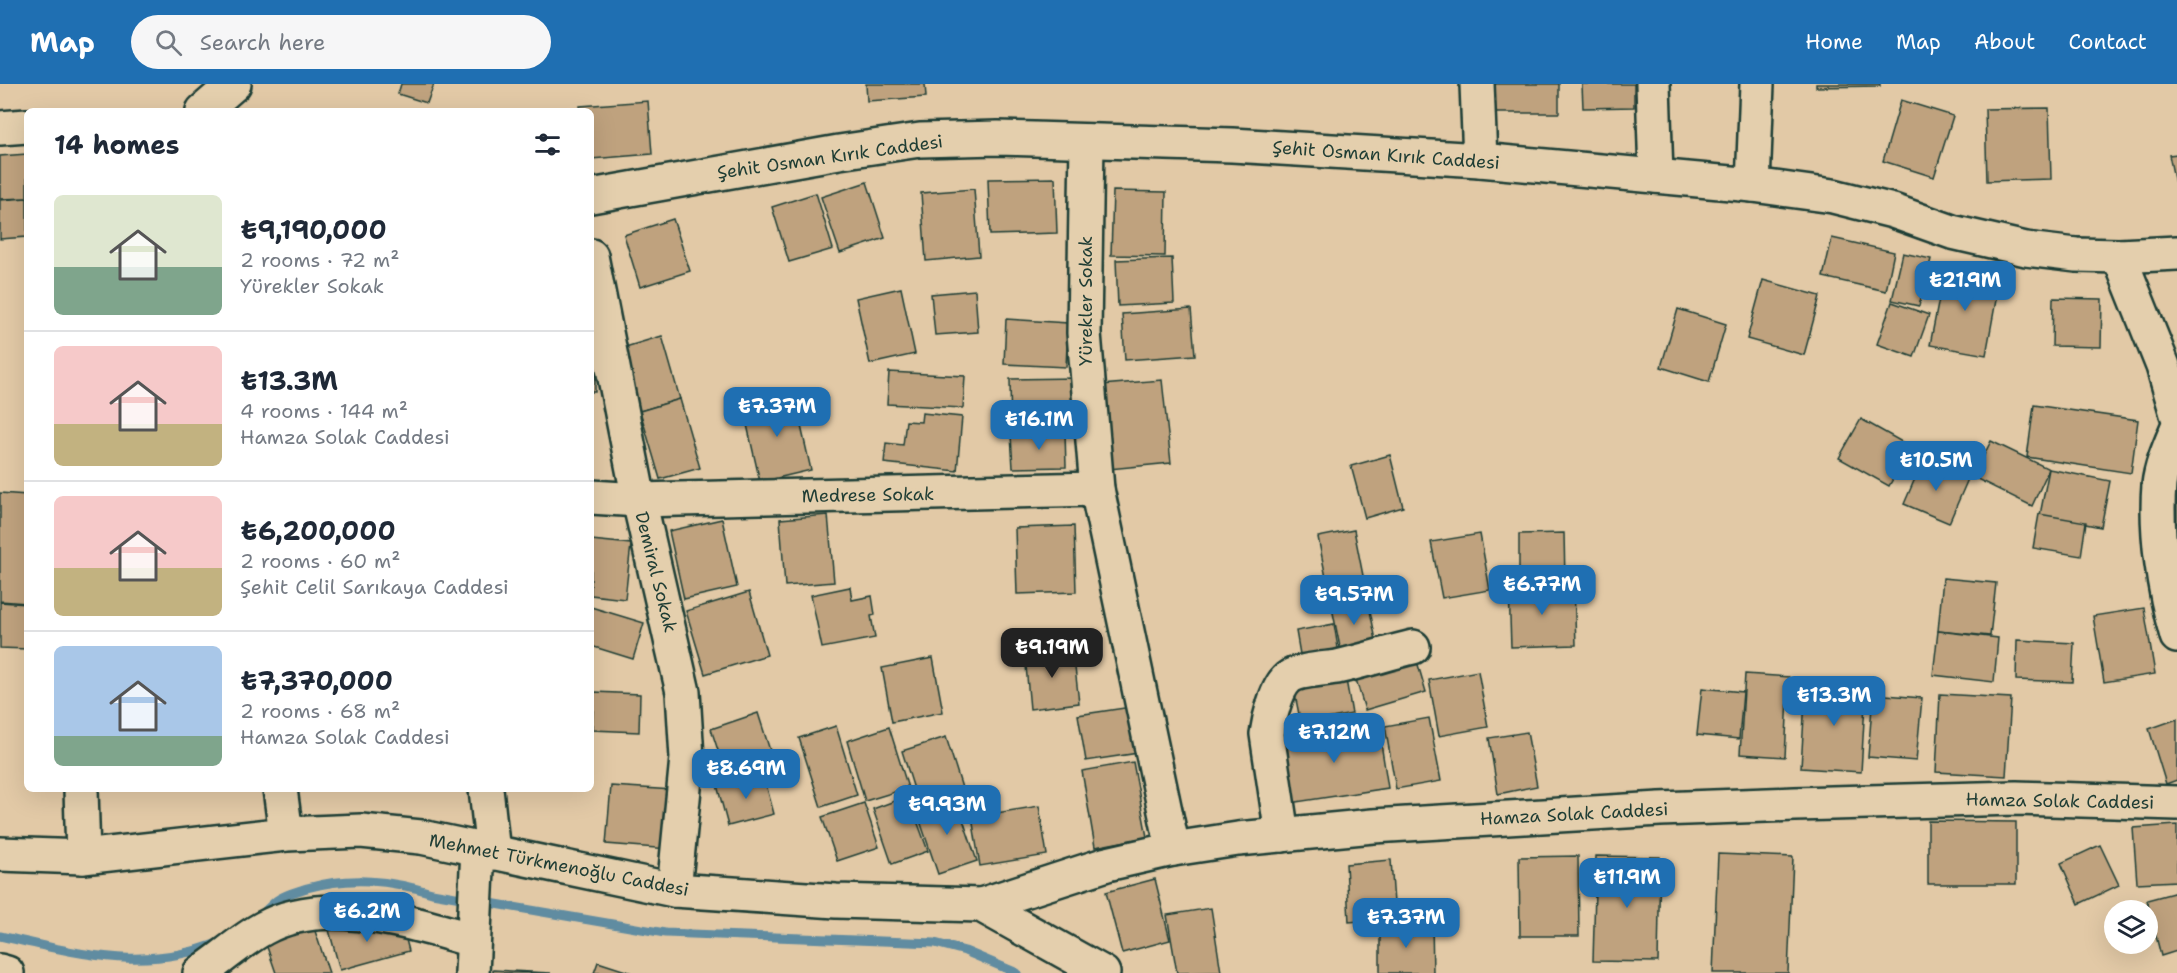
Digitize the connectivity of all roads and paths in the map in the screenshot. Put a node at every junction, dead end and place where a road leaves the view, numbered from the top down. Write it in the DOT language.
graph roads {
  1 [pos="234,84"];
  2 [pos="1477,84"];
  3 [pos="1653,84"];
  4 [pos="1756,84"];
  5 [pos="206,108"];
  6 [pos="24,126"];
  7 [pos="0,128"];
  8 [pos="1087,141"];
  9 [pos="1480,160"];
  10 [pos="1656,176"];
  11 [pos="1753,185"];
  12 [pos="594,195"];
  13 [pos="2177,253"];
  14 [pos="2119,256"];
  15 [pos="594,271"];
  16 [pos="2177,414"];
  17 [pos="2177,429"];
  18 [pos="1097,489"];
  19 [pos="594,497"];
  20 [pos="639,500"];
  21 [pos="2177,636"];
  22 [pos="1413,647"];
  23 [pos="81,792"];
  24 [pos="280,792"];
  25 [pos="486,792"];
  26 [pos="2177,803"];
  27 [pos="286,834"];
  28 [pos="1282,835"];
  29 [pos="1173,849"];
  30 [pos="0,854"];
  31 [pos="83,857"];
  32 [pos="483,861"];
  33 [pos="674,890"];
  34 [pos="981,905"];
  35 [pos="474,931"];
  36 [pos="0,971"];
  37 [pos="7,973"];
  38 [pos="200,973"];
  39 [pos="472,973"];
  40 [pos="1102,973"];
  1 -- 5 [label="street"];
  2 -- 9 [label="street"];
  3 -- 10 [label="street"];
  4 -- 11 [label="street"];
  6 -- 7 [label="street"];
  8 -- 9 [label="street, Şehit Osman Kırık Caddesi"];
  8 -- 12 [label="street, Şehit Osman Kırık Caddesi"];
  8 -- 18 [label="street, Yürekler Sokak"];
  9 -- 10 [label="street, Şehit Osman Kırık Caddesi"];
  10 -- 11 [label="street, Şehit Osman Kırık Caddesi"];
  11 -- 14 [label="street, Şehit Osman Kırık Caddesi"];
  13 -- 14 [label="street, Şehit Osman Kırık Caddesi"];
  14 -- 16 [label="street"];
  15 -- 20 [label="street, Demiral Sokak"];
  17 -- 21 [label="street"];
  18 -- 20 [label="street, Medrese Sokak"];
  18 -- 29 [label="street, Yürekler Sokak"];
  19 -- 20 [label="street, Medrese Sokak"];
  20 -- 33 [label="street, Demiral Sokak"];
  22 -- 28 [label="street"];
  23 -- 31 [label="street"];
  24 -- 27 [label="street"];
  25 -- 32 [label="street"];
  26 -- 28 [label="street, Hamza Solak Caddesi"];
  27 -- 31 [label="street, Mehmet Türkmenoğlu Caddesi"];
  27 -- 32 [label="street, Mehmet Türkmenoğlu Caddesi"];
  28 -- 29 [label="street, Hamza Solak Caddesi"];
  29 -- 34 [label="street, Hamza Solak Caddesi"];
  30 -- 31 [label="street, Mehmet Türkmenoğlu Caddesi"];
  32 -- 33 [label="street, Mehmet Türkmenoğlu Caddesi"];
  32 -- 35 [label="street"];
  33 -- 34 [label="street, Mehmet Türkmenoğlu Caddesi"];
  34 -- 40 [label="street, Mehmet Türkmenoğlu Caddesi"];
  35 -- 38 [label="street"];
  35 -- 39 [label="street"];
  36 -- 37 [label="street"];
}
